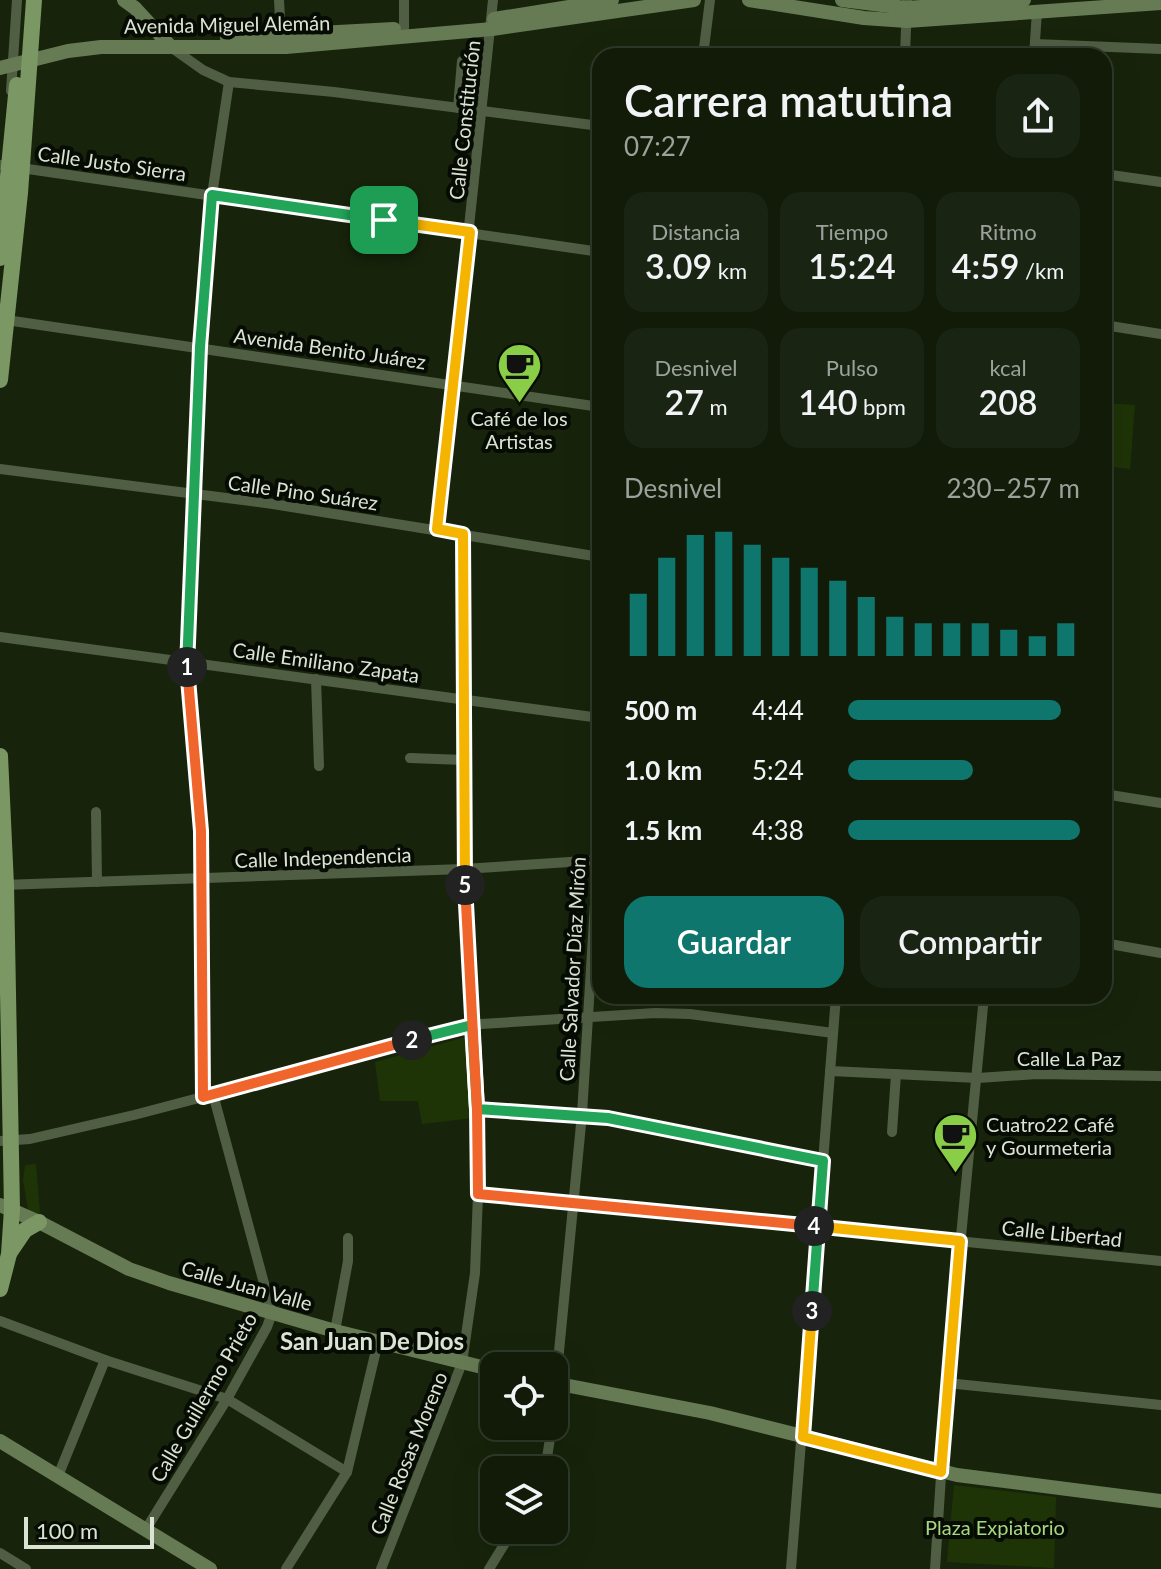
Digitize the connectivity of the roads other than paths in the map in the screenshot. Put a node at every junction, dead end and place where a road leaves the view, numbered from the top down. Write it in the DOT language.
graph roads {
  1 [pos="20,0"];
  2 [pos="35,0"];
  3 [pos="279,0"];
  4 [pos="404,0"];
  5 [pos="493,0"];
  6 [pos="607,0"];
  7 [pos="694,0"];
  8 [pos="710,0"];
  9 [pos="749,0"];
  10 [pos="842,0"];
  11 [pos="1024,0"];
  12 [pos="131,3"];
  13 [pos="1161,3"];
  14 [pos="1043,7"];
  15 [pos="907,10"];
  16 [pos="492,24"];
  17 [pos="404,28"];
  18 [pos="281,36"];
  19 [pos="167,42"];
  20 [pos="1035,44"];
  21 [pos="704,48"];
  22 [pos="905,48"];
  23 [pos="1035,48"];
  24 [pos="1161,49"];
  25 [pos="34,54"];
  26 [pos="6,61"];
  27 [pos="462,61"];
  28 [pos="229,82"];
  29 [pos="458,108"];
  30 [pos="483,112"];
  31 [pos="592,125"];
  32 [pos="2,166"];
  33 [pos="25,169"];
  34 [pos="1112,175"];
  35 [pos="1161,182"];
  36 [pos="14,188"];
  37 [pos="212,195"];
  38 [pos="0,213"];
  39 [pos="470,232"];
  40 [pos="592,251"];
  41 [pos="0,258"];
  42 [pos="7,314"];
  43 [pos="1112,326"];
  44 [pos="1161,334"];
  45 [pos="200,347"];
  46 [pos="0,380"];
  47 [pos="454,384"];
  48 [pos="592,406"];
  49 [pos="0,469"];
  50 [pos="194,495"];
  51 [pos="437,529"];
  52 [pos="463,534"];
  53 [pos="592,556"];
  54 [pos="0,637"];
  55 [pos="186,661"];
  56 [pos="316,679"];
  57 [pos="464,700"];
  58 [pos="592,717"];
  59 [pos="0,756"];
  60 [pos="410,758"];
  61 [pos="464,760"];
  62 [pos="319,766"];
  63 [pos="1112,795"];
  64 [pos="1161,803"];
  65 [pos="96,812"];
  66 [pos="592,860"];
  67 [pos="464,869"];
  68 [pos="202,880"];
  69 [pos="97,882"];
  70 [pos="3,885"];
  71 [pos="592,938"];
  72 [pos="1112,944"];
  73 [pos="1161,953"];
  74 [pos="835,1004"];
  75 [pos="983,1004"];
  76 [pos="586,1016"];
  77 [pos="472,1025"];
  78 [pos="833,1033"];
  79 [pos="830,1071"];
  80 [pos="896,1074"];
  81 [pos="1161,1076"];
  82 [pos="978,1078"];
  83 [pos="208,1095"];
  84 [pos="477,1109"];
  85 [pos="582,1114"];
  86 [pos="892,1132"];
  87 [pos="5,1141"];
  88 [pos="823,1161"];
  89 [pos="478,1194"];
  90 [pos="6,1202"];
  91 [pos="573,1203"];
  92 [pos="39,1222"];
  93 [pos="819,1226"];
  94 [pos="348,1238"];
  95 [pos="960,1241"];
  96 [pos="9,1254"];
  97 [pos="1161,1261"];
  98 [pos="0,1289"];
  99 [pos="272,1313"];
  100 [pos="0,1321"];
  101 [pos="335,1331"];
  102 [pos="378,1342"];
  103 [pos="558,1352"];
  104 [pos="105,1360"];
  105 [pos="462,1363"];
  106 [pos="480,1367"];
  107 [pos="947,1383"];
  108 [pos="568,1386"];
  109 [pos="227,1399"];
  110 [pos="1161,1405"];
  111 [pos="803,1437"];
  112 [pos="1,1444"];
  113 [pos="347,1472"];
  114 [pos="941,1472"];
  115 [pos="58,1476"];
  116 [pos="1161,1501"];
  117 [pos="146,1529"];
  118 [pos="504,1544"];
  119 [pos="0,1553"];
  120 [pos="26,1569"];
  121 [pos="210,1569"];
  122 [pos="286,1569"];
  123 [pos="381,1569"];
  124 [pos="489,1569"];
  125 [pos="791,1569"];
  126 [pos="935,1569"];
  1 -- 26 [label="street"];
  1 -- 36 [label="main road"];
  2 -- 25 [label="street"];
  2 -- 36 [label="main road"];
  3 -- 18 [label="street"];
  4 -- 17 [label="street"];
  5 -- 16 [label="street, Calle Constitución"];
  6 -- 16 [label="main road, Avenida Miguel Alemán"];
  7 -- 16 [label="main road, Avenida Miguel Alemán"];
  8 -- 21 [label="street"];
  9 -- 15 [label="main road"];
  10 -- 15 [label="main road"];
  11 -- 15 [label="main road"];
  12 -- 19 [label="main road"];
  13 -- 14 [label="main road"];
  14 -- 15 [label="main road"];
  14 -- 20 [label="street"];
  15 -- 22 [label="street"];
  16 -- 17 [label="main road, Avenida Miguel Alemán"];
  16 -- 19 [label="main road, Avenida Miguel Alemán"];
  16 -- 30 [label="street, Calle Constitución"];
  17 -- 18 [label="main road, Avenida Miguel Alemán"];
  18 -- 19 [label="main road, Avenida Miguel Alemán"];
  19 -- 25 [label="main road, Avenida Miguel Alemán"];
  19 -- 28 [label="street"];
  20 -- 23 [label="street"];
  20 -- 24 [label="street"];
  25 -- 26 [label="main road, Avenida Miguel Alemán"];
  25 -- 33 [label="street"];
  26 -- 32 [label="street"];
  27 -- 29 [label="street"];
  28 -- 29 [label="street"];
  28 -- 37 [label="street, Calle Guillermo Prieto"];
  29 -- 30 [label="street"];
  30 -- 31 [label="street"];
  30 -- 39 [label="street, Calle Constitución"];
  32 -- 33 [label="street, Calle Justo Sierra"];
  32 -- 36 [label="street"];
  33 -- 36 [label="street"];
  33 -- 37 [label="street, Calle Justo Sierra"];
  34 -- 35 [label="street"];
  36 -- 38 [label="street"];
  36 -- 41 [label="main road"];
  36 -- 42 [label="main road"];
  37 -- 39 [label="street, Calle Justo Sierra"];
  37 -- 45 [label="street, Calle Guillermo Prieto"];
  39 -- 40 [label="street, Calle Justo Sierra"];
  39 -- 47 [label="street, Calle Constitución"];
  42 -- 45 [label="street, Avenida Benito Juárez"];
  42 -- 46 [label="main road"];
  43 -- 44 [label="street"];
  45 -- 47 [label="street, Avenida Benito Juárez"];
  45 -- 50 [label="street, Calle Guillermo Prieto"];
  47 -- 48 [label="street, Avenida Benito Juárez"];
  47 -- 51 [label="street, Calle Constitución"];
  49 -- 50 [label="street, Calle Pino Suárez"];
  50 -- 51 [label="street, Calle Pino Suárez"];
  50 -- 55 [label="street, Calle Guillermo Prieto"];
  51 -- 52 [label="street, Calle Pino Suárez"];
  52 -- 53 [label="street, Calle Pino Suárez"];
  52 -- 57 [label="street, Calle Rosas Moreno"];
  54 -- 55 [label="street, Calle Emiliano Zapata"];
  55 -- 56 [label="street, Calle Emiliano Zapata"];
  55 -- 68 [label="street, Calle Guillermo Prieto"];
  56 -- 57 [label="street, Calle Emiliano Zapata"];
  56 -- 62 [label="street"];
  57 -- 58 [label="street, Calle Emiliano Zapata"];
  57 -- 61 [label="street, Calle Rosas Moreno"];
  59 -- 70 [label="main road"];
  60 -- 61 [label="street"];
  61 -- 67 [label="street, Calle Rosas Moreno"];
  63 -- 64 [label="street"];
  65 -- 69 [label="street"];
  66 -- 67 [label="street, Calle Independencia"];
  67 -- 68 [label="street, Calle Independencia"];
  67 -- 77 [label="street, Calle Rosas Moreno"];
  68 -- 69 [label="street, Calle Independencia"];
  68 -- 83 [label="street, Calle Guillermo Prieto"];
  69 -- 70 [label="street, Calle Independencia"];
  70 -- 87 [label="main road"];
  71 -- 76 [label="street, Calle Salvador Díaz Mirón"];
  72 -- 73 [label="street"];
  74 -- 78 [label="street"];
  75 -- 82 [label="street"];
  76 -- 77 [label="street"];
  76 -- 78 [label="street"];
  76 -- 85 [label="street, Calle Salvador Díaz Mirón"];
  77 -- 83 [label="street"];
  77 -- 84 [label="street, Calle Rosas Moreno"];
  78 -- 79 [label="street"];
  79 -- 80 [label="street, Calle La Paz"];
  79 -- 88 [label="street"];
  80 -- 82 [label="street, Calle La Paz"];
  80 -- 86 [label="street"];
  81 -- 82 [label="street, Calle La Paz"];
  82 -- 95 [label="street"];
  83 -- 87 [label="street"];
  83 -- 99 [label="street, Calle Guillermo Prieto"];
  84 -- 85 [label="street"];
  84 -- 89 [label="street, Calle Rosas Moreno"];
  85 -- 88 [label="street"];
  85 -- 91 [label="street, Calle Salvador Díaz Mirón"];
  87 -- 90 [label="main road"];
  88 -- 93 [label="street"];
  89 -- 91 [label="street, Calle Libertad"];
  89 -- 105 [label="street, Calle Rosas Moreno"];
  90 -- 92 [label="main road, Calle Juan Valle"];
  90 -- 96 [label="main road"];
  91 -- 93 [label="street, Calle Libertad"];
  91 -- 103 [label="street, Calle Salvador Díaz Mirón"];
  92 -- 96 [label="main road"];
  92 -- 99 [label="main road, Calle Juan Valle"];
  93 -- 95 [label="street, Calle Libertad"];
  93 -- 111 [label="street"];
  94 -- 101 [label="street"];
  95 -- 97 [label="street, Calle Libertad"];
  95 -- 107 [label="street"];
  96 -- 98 [label="main road"];
  99 -- 101 [label="main road, Calle Juan Valle"];
  99 -- 109 [label="street, Calle Guillermo Prieto"];
  100 -- 104 [label="street"];
  101 -- 102 [label="main road, Calle Juan Valle"];
  102 -- 105 [label="main road, Calle Juan Valle"];
  102 -- 113 [label="street"];
  104 -- 109 [label="street"];
  104 -- 115 [label="street"];
  105 -- 106 [label="main road, Calle Juan Valle"];
  105 -- 123 [label="street, Calle Rosas Moreno"];
  107 -- 110 [label="street"];
  107 -- 114 [label="street"];
  108 -- 111 [label="main road"];
  109 -- 113 [label="street"];
  109 -- 117 [label="street, Calle Guillermo Prieto"];
  111 -- 114 [label="main road"];
  111 -- 125 [label="street"];
  112 -- 115 [label="main road"];
  113 -- 122 [label="street"];
  114 -- 116 [label="main road"];
  114 -- 126 [label="street"];
  115 -- 117 [label="main road"];
  117 -- 121 [label="main road"];
  118 -- 124 [label="street"];
  119 -- 120 [label="street"];
}
